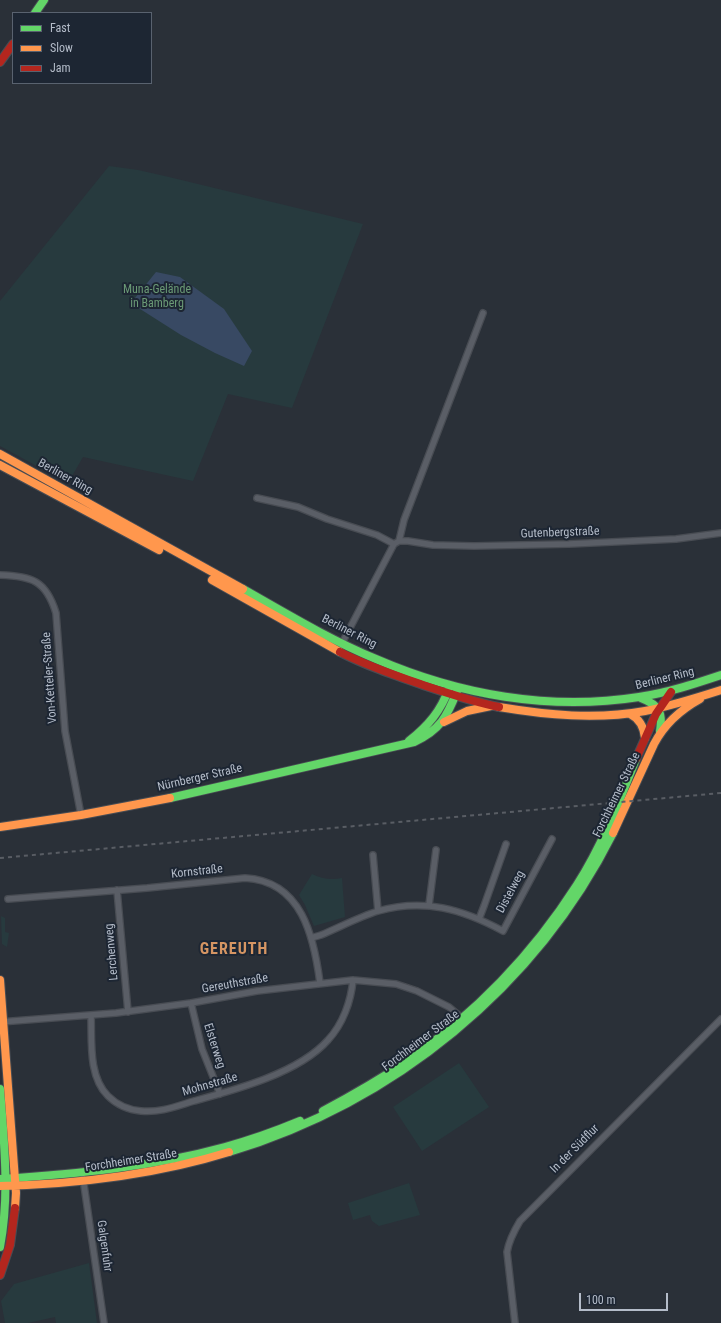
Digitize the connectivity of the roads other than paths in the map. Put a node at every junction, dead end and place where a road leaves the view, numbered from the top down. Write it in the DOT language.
graph roads {
  1 [pos="44,0"];
  2 [pos="36,12"];
  3 [pos="12,45"];
  4 [pos="0,62"];
  5 [pos="483,313"];
  6 [pos="0,454"];
  7 [pos="1,466"];
  8 [pos="257,498"];
  9 [pos="721,533"];
  10 [pos="397,543"];
  11 [pos="0,575"];
  12 [pos="340,646"];
  13 [pos="721,675"];
  14 [pos="454,686"];
  15 [pos="721,690"];
  16 [pos="670,692"];
  17 [pos="451,695"];
  18 [pos="705,696"];
  19 [pos="641,698"];
  20 [pos="492,706"];
  21 [pos="658,708"];
  22 [pos="630,714"];
  23 [pos="444,722"];
  24 [pos="660,734"];
  25 [pos="645,740"];
  26 [pos="404,744"];
  27 [pos="80,814"];
  28 [pos="0,827"];
  29 [pos="552,839"];
  30 [pos="506,844"];
  31 [pos="436,850"];
  32 [pos="373,856"];
  33 [pos="117,890"];
  34 [pos="8,899"];
  35 [pos="429,905"];
  36 [pos="378,911"];
  37 [pos="479,919"];
  38 [pos="311,938"];
  39 [pos="0,980"];
  40 [pos="353,980"];
  41 [pos="320,983"];
  42 [pos="191,1003"];
  43 [pos="128,1012"];
  44 [pos="91,1015"];
  45 [pos="462,1018"];
  46 [pos="721,1019"];
  47 [pos="2,1022"];
  48 [pos="0,1089"];
  49 [pos="220,1094"];
  50 [pos="83,1176"];
  51 [pos="3,1182"];
  52 [pos="16,1182"];
  53 [pos="0,1247"];
  54 [pos="0,1275"];
  55 [pos="104,1323"];
  56 [pos="515,1323"];
  1 -- 2 [label="street"];
  3 -- 4 [label="street"];
  5 -- 10 [label="street"];
  6 -- 12 [label="street, Berliner Ring"];
  7 -- 12 [label="street, Berliner Ring"];
  8 -- 10 [label="street, Gutenbergstraße"];
  9 -- 10 [label="street, Gutenbergstraße"];
  10 -- 12 [label="street"];
  11 -- 27 [label="street, Von-Ketteler-Straße"];
  12 -- 14 [label="street, Berliner Ring"];
  12 -- 17 [label="street, Berliner Ring"];
  13 -- 16 [label="street, Berliner Ring"];
  14 -- 17 [label="street"];
  14 -- 19 [label="street, Berliner Ring"];
  15 -- 18 [label="street, Berliner Ring"];
  16 -- 19 [label="street, Berliner Ring"];
  16 -- 21 [label="street, Forchheimer Straße"];
  17 -- 20 [label="street, Berliner Ring"];
  17 -- 23 [label="street, Nürnberger Straße"];
  17 -- 26 [label="street, Nürnberger Straße"];
  18 -- 21 [label="street, Berliner Ring"];
  18 -- 24 [label="street, Forchheimer Straße"];
  19 -- 21 [label="street"];
  20 -- 22 [label="street, Berliner Ring"];
  20 -- 23 [label="street"];
  21 -- 22 [label="street, Berliner Ring"];
  21 -- 24 [label="street"];
  21 -- 25 [label="street, Forchheimer Straße"];
  22 -- 25 [label="street"];
  23 -- 26 [label="street, Nürnberger Straße"];
  24 -- 50 [label="street, Forchheimer Straße"];
  25 -- 45 [label="street, Forchheimer Straße"];
  26 -- 27 [label="street, Nürnberger Straße"];
  27 -- 28 [label="street, Nürnberger Straße"];
  29 -- 37 [label="street, Distelweg"];
  30 -- 37 [label="street, Distelweg"];
  31 -- 35 [label="street"];
  32 -- 36 [label="street"];
  33 -- 34 [label="street, Kornstraße"];
  33 -- 38 [label="street, Kornstraße"];
  33 -- 43 [label="street, Lerchenweg"];
  35 -- 36 [label="street, Distelweg"];
  35 -- 37 [label="street, Distelweg"];
  36 -- 38 [label="street, Distelweg"];
  38 -- 41 [label="street, Kornstraße"];
  39 -- 47 [label="street"];
  40 -- 41 [label="street, Gereuthstraße"];
  40 -- 45 [label="street, Gereuthstraße"];
  40 -- 49 [label="street, Mohnstraße"];
  41 -- 42 [label="street, Gereuthstraße"];
  42 -- 43 [label="street, Gereuthstraße"];
  42 -- 49 [label="street, Elsterweg"];
  43 -- 44 [label="street, Gereuthstraße"];
  44 -- 47 [label="street, Gereuthstraße"];
  44 -- 49 [label="street, Mohnstraße"];
  45 -- 50 [label="street, Forchheimer Straße"];
  46 -- 56 [label="street, In der Südflur"];
  47 -- 52 [label="street"];
  48 -- 51 [label="street"];
  50 -- 52 [label="street, Forchheimer Straße"];
  50 -- 55 [label="street, Galgenfuhr"];
  51 -- 52 [label="street, Forchheimer Straße"];
  51 -- 53 [label="street"];
  52 -- 54 [label="street"];
}
